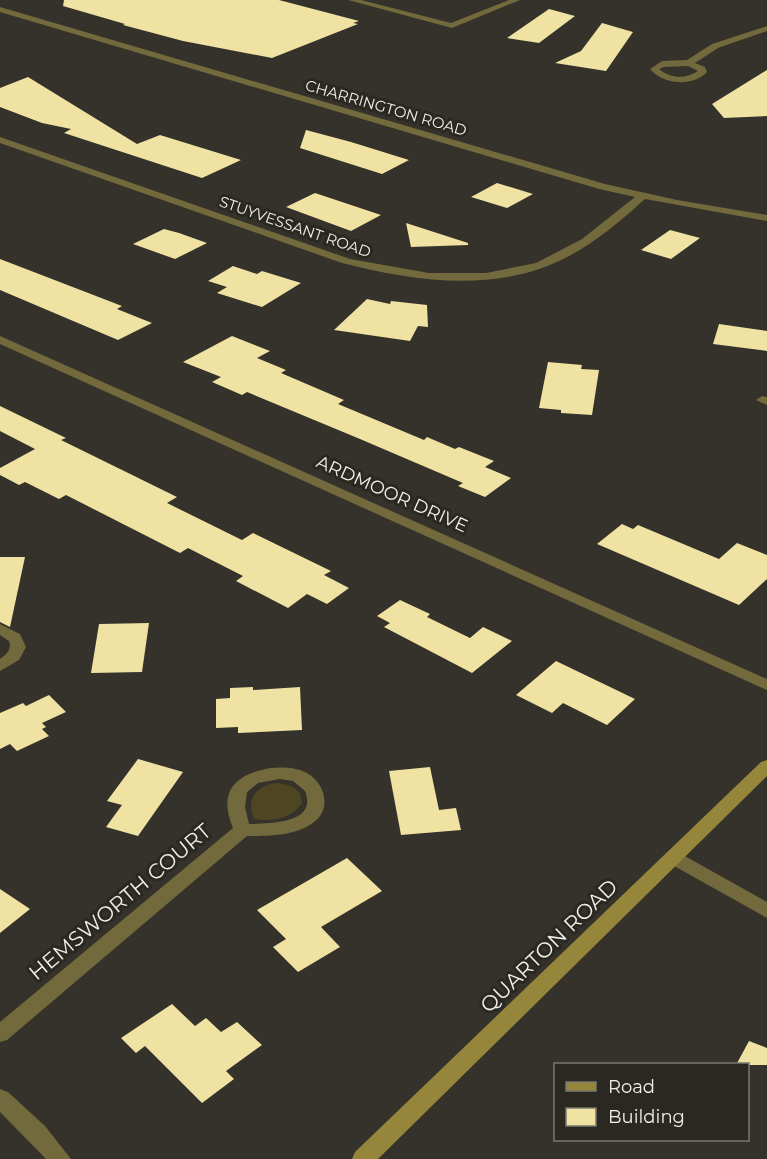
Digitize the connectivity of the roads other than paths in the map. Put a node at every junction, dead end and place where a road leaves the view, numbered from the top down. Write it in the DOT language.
graph roads {
  1 [pos="351,0"];
  2 [pos="516,0"];
  3 [pos="0,9"];
  4 [pos="767,28"];
  5 [pos="689,63"];
  6 [pos="0,140"];
  7 [pos="642,196"];
  8 [pos="767,218"];
  9 [pos="0,340"];
  10 [pos="0,629"];
  11 [pos="0,666"];
  12 [pos="767,685"];
  13 [pos="767,766"];
  14 [pos="243,831"];
  15 [pos="674,856"];
  16 [pos="767,911"];
  17 [pos="0,1034"];
  18 [pos="0,1098"];
  19 [pos="60,1159"];
  20 [pos="363,1159"];
  1 -- 2 [label="street"];
  3 -- 7 [label="street, CHARRINGTON ROAD"];
  4 -- 5 [label="street"];
  6 -- 7 [label="street, STUYVESSANT ROAD"];
  7 -- 8 [label="street, CHARRINGTON ROAD"];
  9 -- 12 [label="street, ARDMOOR DRIVE"];
  10 -- 11 [label="street"];
  13 -- 15 [label="street, QUARTON ROAD"];
  14 -- 14 [label="street"];
  14 -- 17 [label="street, HEMSWORTH COURT"];
  15 -- 16 [label="street"];
  15 -- 20 [label="street, QUARTON ROAD"];
  18 -- 19 [label="street"];
}
